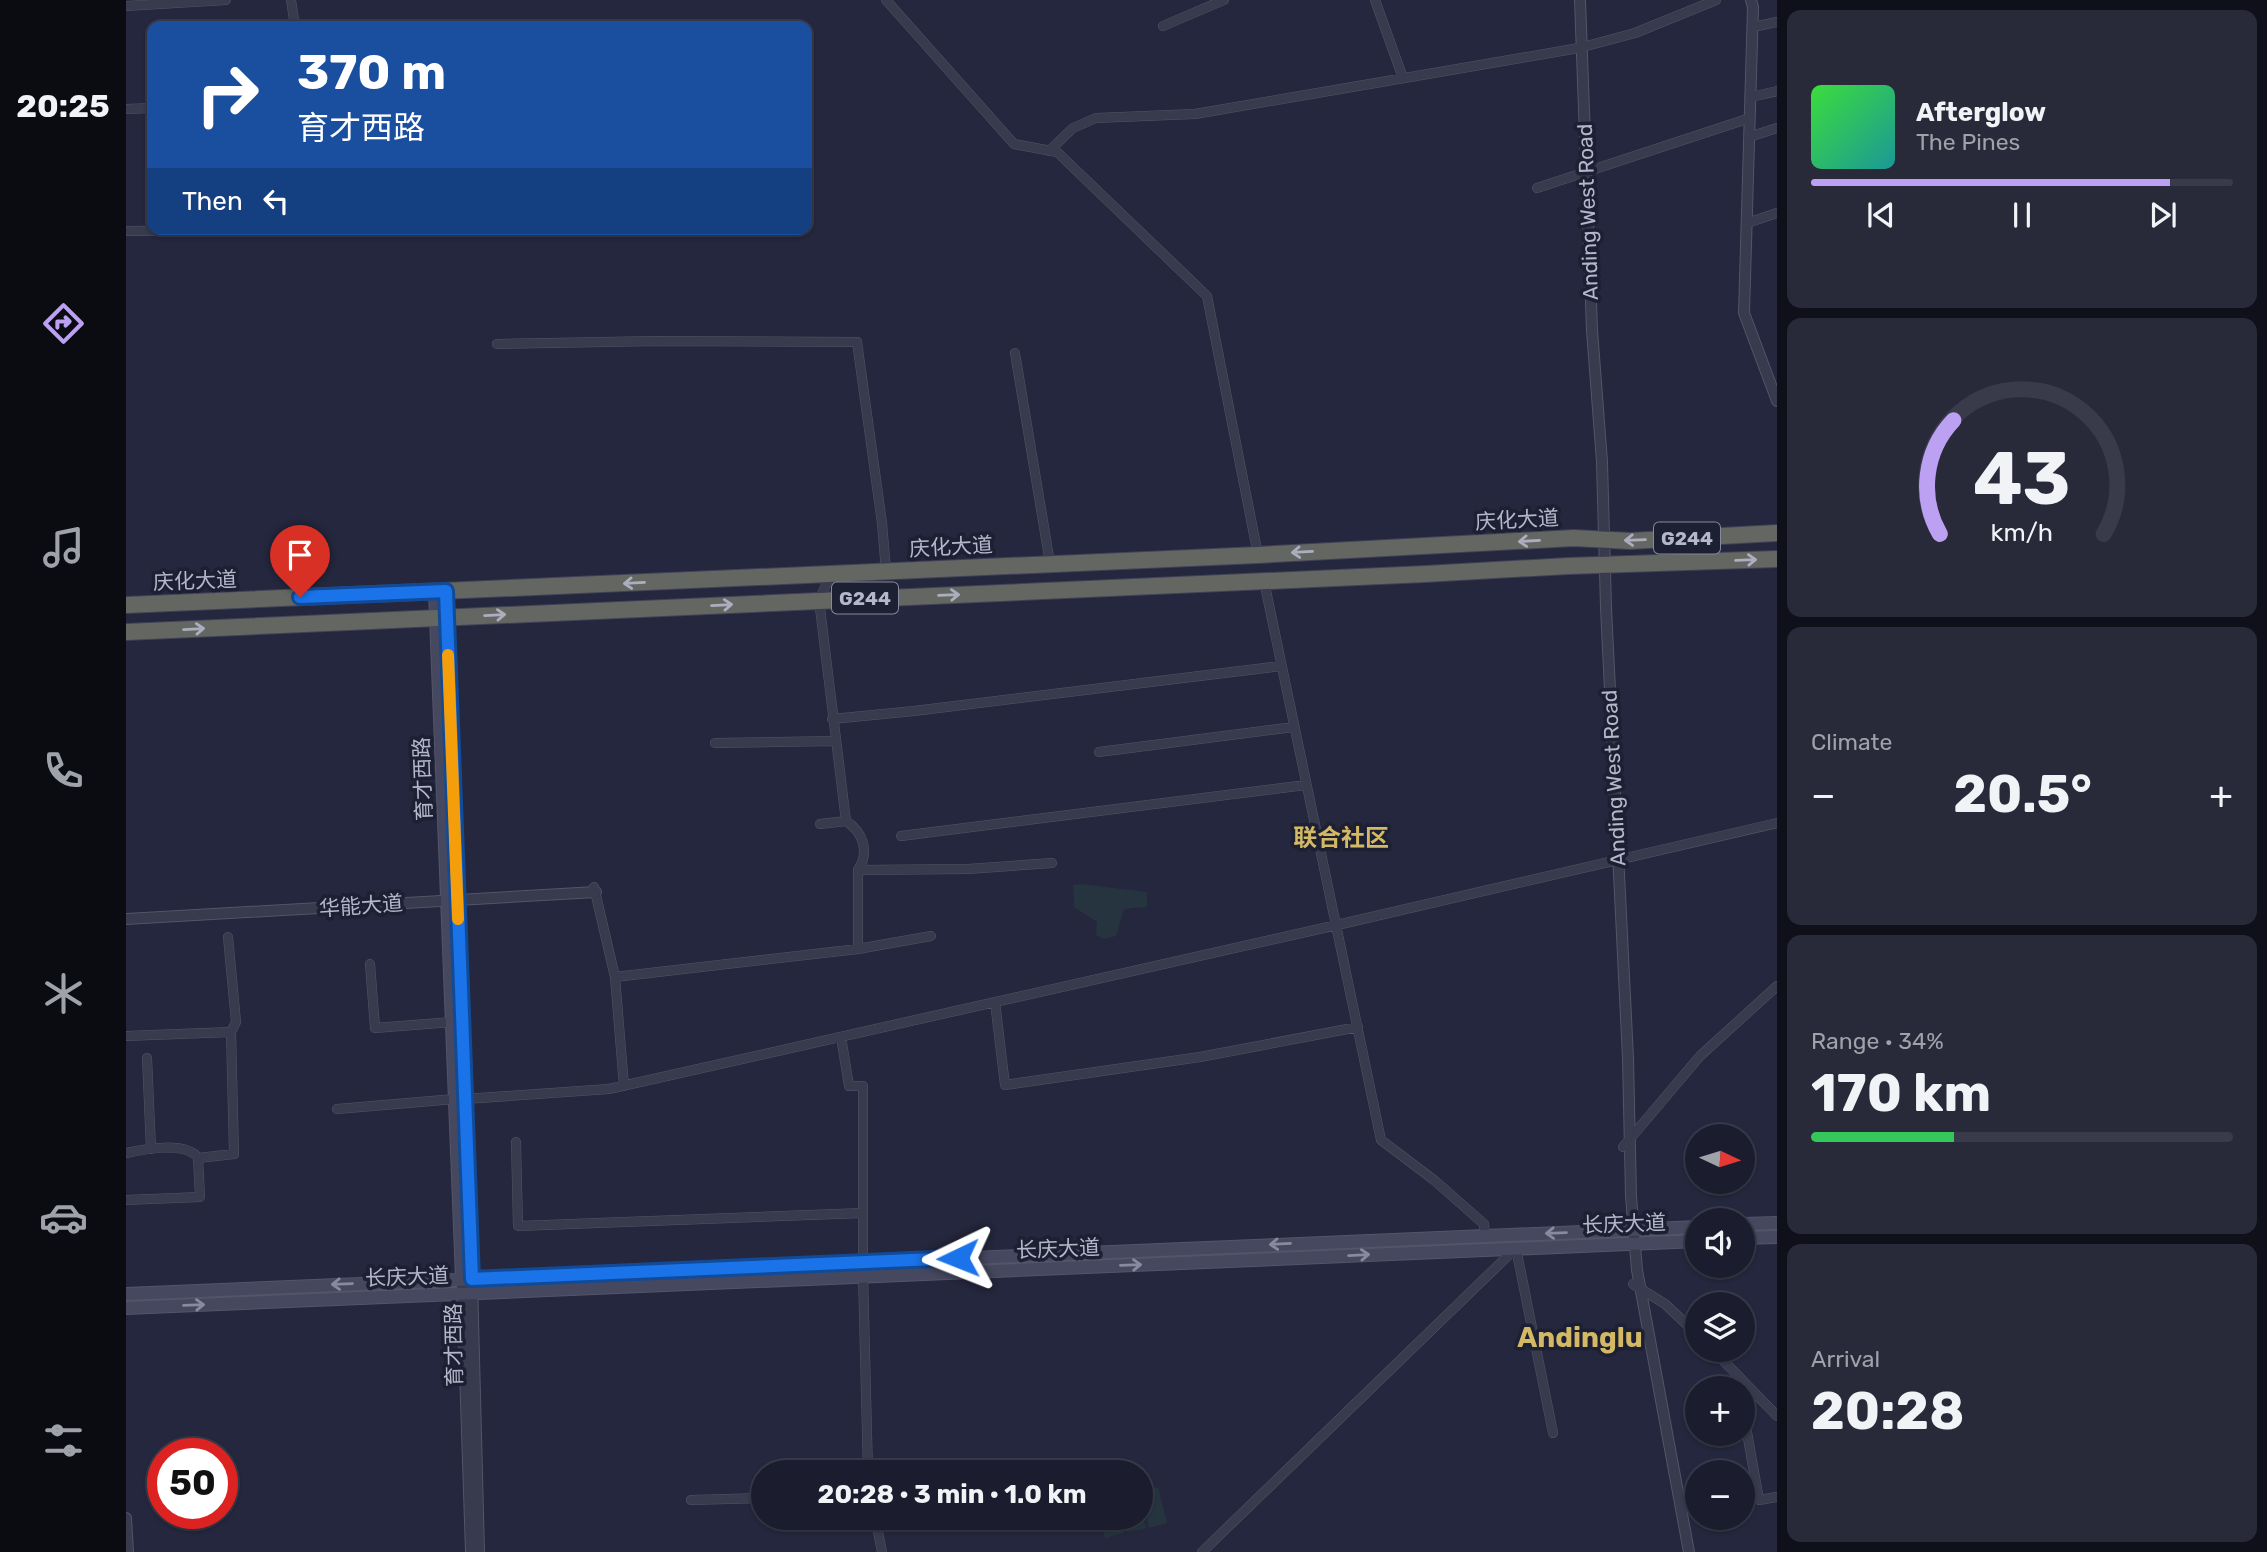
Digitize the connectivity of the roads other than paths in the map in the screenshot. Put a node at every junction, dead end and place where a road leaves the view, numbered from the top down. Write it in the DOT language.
graph roads {
  1 [pos="226,0"];
  2 [pos="291,0"];
  3 [pos="886,0"];
  4 [pos="1224,0"];
  5 [pos="1375,0"];
  6 [pos="1574,0"];
  7 [pos="1580,0"];
  8 [pos="1716,0"];
  9 [pos="1751,0"];
  10 [pos="126,6"];
  11 [pos="294,21"];
  12 [pos="1777,22"];
  13 [pos="1163,26"];
  14 [pos="1753,27"];
  15 [pos="1579,48"];
  16 [pos="1403,78"];
  17 [pos="1777,91"];
  18 [pos="1751,97"];
  19 [pos="147,108"];
  20 [pos="126,109"];
  21 [pos="1750,118"];
  22 [pos="1777,128"];
  23 [pos="1749,137"];
  24 [pos="1049,150"];
  25 [pos="1584,174"];
  26 [pos="1538,188"];
  27 [pos="1777,213"];
  28 [pos="1747,223"];
  29 [pos="126,232"];
  30 [pos="147,232"];
  31 [pos="496,344"];
  32 [pos="1015,353"];
  33 [pos="1777,401"];
  34 [pos="1777,533"];
  35 [pos="1601,540"];
  36 [pos="1258,555"];
  37 [pos="1777,559"];
  38 [pos="1050,563"];
  39 [pos="1601,565"];
  40 [pos="886,572"];
  41 [pos="831,574"];
  42 [pos="1264,581"];
  43 [pos="440,591"];
  44 [pos="819,600"];
  45 [pos="126,605"];
  46 [pos="441,618"];
  47 [pos="126,632"];
  48 [pos="1282,666"];
  49 [pos="832,719"];
  50 [pos="1294,727"];
  51 [pos="835,741"];
  52 [pos="715,743"];
  53 [pos="1099,752"];
  54 [pos="1306,785"];
  55 [pos="846,821"];
  56 [pos="1777,823"];
  57 [pos="820,824"];
  58 [pos="901,836"];
  59 [pos="1615,861"];
  60 [pos="1052,863"];
  61 [pos="858,870"];
  62 [pos="595,890"];
  63 [pos="452,898"];
  64 [pos="126,913"];
  65 [pos="126,919"];
  66 [pos="1337,925"];
  67 [pos="931,936"];
  68 [pos="228,937"];
  69 [pos="858,949"];
  70 [pos="370,964"];
  71 [pos="615,977"];
  72 [pos="1777,986"];
  73 [pos="995,1002"];
  74 [pos="452,1022"];
  75 [pos="1358,1027"];
  76 [pos="231,1032"];
  77 [pos="126,1036"];
  78 [pos="841,1037"];
  79 [pos="147,1058"];
  80 [pos="624,1086"];
  81 [pos="460,1099"];
  82 [pos="337,1109"];
  83 [pos="516,1142"];
  84 [pos="1626,1143"];
  85 [pos="151,1149"];
  86 [pos="126,1153"];
  87 [pos="198,1158"];
  88 [pos="126,1200"];
  89 [pos="863,1213"];
  90 [pos="1777,1223"];
  91 [pos="1755,1224"];
  92 [pos="1685,1227"];
  93 [pos="1630,1229"];
  94 [pos="1485,1236"];
  95 [pos="1777,1237"];
  96 [pos="1755,1238"];
  97 [pos="1685,1241"];
  98 [pos="1631,1243"];
  99 [pos="1516,1248"];
  100 [pos="863,1262"];
  101 [pos="864,1277"];
  102 [pos="467,1279"];
  103 [pos="1637,1286"];
  104 [pos="126,1294"];
  105 [pos="468,1294"];
  106 [pos="126,1308"];
  107 [pos="1685,1323"];
  108 [pos="1726,1362"];
  109 [pos="1736,1372"];
  110 [pos="1737,1376"];
  111 [pos="1777,1416"];
  112 [pos="1553,1433"];
  113 [pos="1749,1446"];
  114 [pos="868,1460"];
  115 [pos="1777,1497"];
  116 [pos="751,1498"];
  117 [pos="691,1500"];
  118 [pos="126,1518"];
  119 [pos="878,1530"];
  120 [pos="128,1552"];
  121 [pos="471,1552"];
  122 [pos="479,1552"];
  123 [pos="882,1552"];
  124 [pos="1202,1552"];
  125 [pos="1682,1552"];
  126 [pos="1689,1552"];
  1 -- 10 [label="street"];
  2 -- 11 [label="street"];
  3 -- 24 [label="street"];
  4 -- 13 [label="street"];
  5 -- 16 [label="street"];
  6 -- 15 [label="street, Anding West Road"];
  7 -- 15 [label="street, Anding West Road"];
  8 -- 15 [label="street"];
  9 -- 14 [label="street"];
  12 -- 14 [label="street"];
  14 -- 18 [label="street"];
  15 -- 16 [label="street"];
  15 -- 25 [label="street, Anding West Road"];
  16 -- 24 [label="street"];
  17 -- 18 [label="street"];
  18 -- 21 [label="street"];
  19 -- 20 [label="street"];
  21 -- 23 [label="street"];
  21 -- 25 [label="street"];
  22 -- 23 [label="street"];
  23 -- 28 [label="street"];
  24 -- 36 [label="street"];
  25 -- 26 [label="street"];
  25 -- 35 [label="street, Anding West Road"];
  27 -- 28 [label="street"];
  28 -- 33 [label="street"];
  29 -- 30 [label="street"];
  31 -- 40 [label="street"];
  32 -- 38 [label="street"];
  34 -- 35 [label="highway, 庆化大道 / G244, one-way"];
  35 -- 36 [label="highway, 庆化大道 / G244, one-way"];
  35 -- 39 [label="street, Anding West Road"];
  36 -- 38 [label="highway, 庆化大道 / G244"];
  39 -- 37 [label="highway, G244, one-way"];
  38 -- 40 [label="highway, 庆化大道 / G244"];
  39 -- 42 [label="highway, G244"];
  39 -- 59 [label="street, Anding West Road"];
  40 -- 41 [label="highway, 庆化大道 / G244"];
  41 -- 43 [label="highway, 庆化大道 / G244, one-way"];
  41 -- 44 [label="street"];
  44 -- 42 [label="highway, G244, one-way"];
  42 -- 48 [label="street"];
  43 -- 45 [label="highway, 庆化大道 / G244"];
  43 -- 46 [label="main road, 育才西路"];
  46 -- 44 [label="highway, G244, one-way"];
  44 -- 49 [label="street"];
  47 -- 46 [label="highway, G244, one-way"];
  46 -- 63 [label="main road, 育才西路"];
  48 -- 49 [label="street"];
  48 -- 50 [label="street"];
  49 -- 51 [label="street"];
  50 -- 53 [label="street"];
  50 -- 54 [label="street"];
  51 -- 52 [label="street"];
  51 -- 55 [label="street"];
  54 -- 58 [label="street"];
  54 -- 66 [label="street"];
  55 -- 57 [label="street"];
  55 -- 61 [label="street"];
  56 -- 59 [label="street"];
  59 -- 66 [label="street"];
  59 -- 84 [label="street, Anding West Road"];
  60 -- 61 [label="street"];
  61 -- 69 [label="street"];
  62 -- 63 [label="street, 华能大道"];
  62 -- 71 [label="street"];
  63 -- 64 [label="street, 华能大道"];
  63 -- 65 [label="street, 华能大道"];
  63 -- 74 [label="main road, 育才西路"];
  63 -- 81 [label="main road, 育才西路"];
  66 -- 73 [label="street"];
  66 -- 75 [label="street"];
  67 -- 69 [label="street"];
  68 -- 76 [label="street"];
  69 -- 71 [label="street"];
  70 -- 74 [label="street"];
  71 -- 80 [label="street"];
  72 -- 84 [label="street"];
  73 -- 75 [label="street"];
  73 -- 78 [label="street"];
  74 -- 81 [label="main road, 育才西路"];
  75 -- 94 [label="street"];
  76 -- 77 [label="street"];
  76 -- 87 [label="street"];
  78 -- 80 [label="street"];
  78 -- 89 [label="street"];
  79 -- 85 [label="street"];
  80 -- 81 [label="street"];
  81 -- 82 [label="street"];
  81 -- 102 [label="main road, 育才西路"];
  83 -- 89 [label="street"];
  84 -- 93 [label="street, Anding West Road"];
  85 -- 86 [label="street"];
  85 -- 87 [label="street"];
  87 -- 88 [label="street"];
  89 -- 100 [label="street"];
  90 -- 91 [label="main road"];
  92 -- 93 [label="main road, 长庆大道"];
  93 -- 94 [label="main road, 长庆大道, one-way"];
  93 -- 98 [label="street, Anding West Road"];
  94 -- 100 [label="main road, 长庆大道, one-way"];
  95 -- 96 [label="main road"];
  97 -- 98 [label="main road, 长庆大道"];
  98 -- 99 [label="main road, 长庆大道"];
  98 -- 103 [label="street, Anding West Road"];
  101 -- 99 [label="main road, 长庆大道, one-way"];
  99 -- 112 [label="street"];
  99 -- 124 [label="street"];
  100 -- 101 [label="street"];
  100 -- 102 [label="main road, 长庆大道"];
  101 -- 105 [label="main road, 长庆大道"];
  101 -- 114 [label="street"];
  102 -- 104 [label="main road, 长庆大道, one-way"];
  102 -- 105 [label="street, 育才西路"];
  103 -- 107 [label="street"];
  103 -- 125 [label="street, Anding West Road"];
  103 -- 126 [label="street, Anding West Road"];
  106 -- 105 [label="main road, 长庆大道, one-way"];
  105 -- 121 [label="street, 育才西路"];
  105 -- 122 [label="street, 育才西路"];
  108 -- 109 [label="street"];
  109 -- 110 [label="street"];
  109 -- 111 [label="street"];
  113 -- 115 [label="street"];
  116 -- 117 [label="street"];
  118 -- 120 [label="street"];
  119 -- 123 [label="street"];
}
